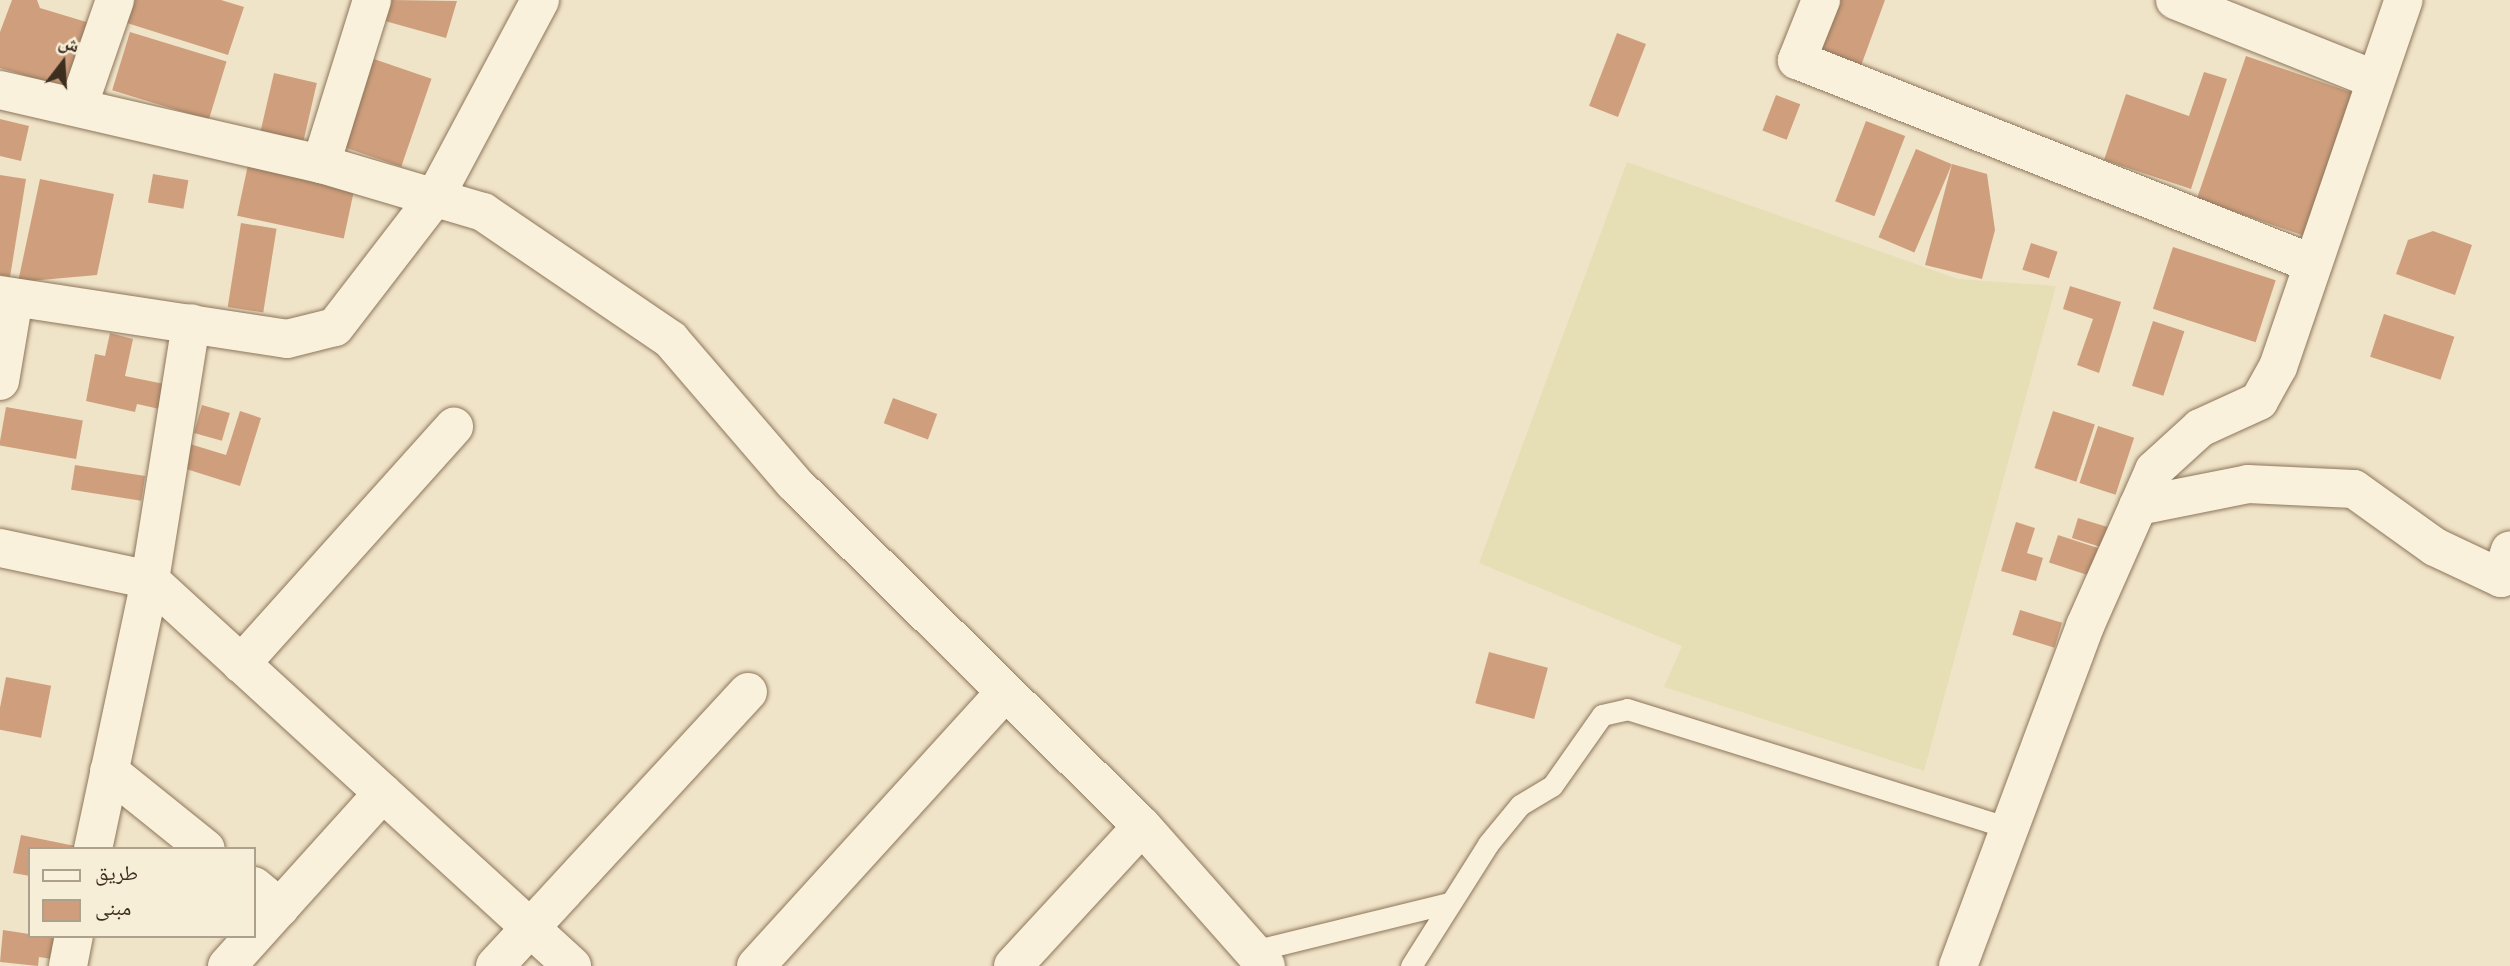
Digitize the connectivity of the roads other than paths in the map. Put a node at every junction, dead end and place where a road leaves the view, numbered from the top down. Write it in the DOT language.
graph roads {
  1 [pos="115,0"];
  2 [pos="372,0"];
  3 [pos="540,0"];
  4 [pos="1821,0"];
  5 [pos="2175,0"];
  6 [pos="2404,0"];
  7 [pos="2376,80"];
  8 [pos="0,90"];
  9 [pos="79,104"];
  10 [pos="321,164"];
  11 [pos="435,197"];
  12 [pos="2311,263"];
  13 [pos="7,297"];
  14 [pos="191,323"];
  15 [pos="0,381"];
  16 [pos="454,427"];
  17 [pos="2138,506"];
  18 [pos="0,548"];
  19 [pos="2507,568"];
  20 [pos="149,580"];
  21 [pos="241,664"];
  22 [pos="748,692"];
  23 [pos="1005,692"];
  24 [pos="109,771"];
  25 [pos="383,793"];
  26 [pos="1142,826"];
  27 [pos="2007,827"];
  28 [pos="93,847"];
  29 [pos="204,847"];
  30 [pos="267,897"];
  31 [pos="256,916"];
  32 [pos="530,928"];
  33 [pos="74,938"];
  34 [pos="243,938"];
  35 [pos="1258,959"];
  36 [pos="68,966"];
  37 [pos="227,966"];
  38 [pos="495,966"];
  39 [pos="572,966"];
  40 [pos="757,966"];
  41 [pos="1013,966"];
  42 [pos="1411,966"];
  43 [pos="1958,966"];
  1 -- 9 [label="street"];
  2 -- 10 [label="street"];
  3 -- 11 [label="street"];
  4 -- 12 [label="street"];
  5 -- 7 [label="street"];
  6 -- 7 [label="street"];
  7 -- 12 [label="street"];
  8 -- 9 [label="street"];
  9 -- 10 [label="street"];
  10 -- 11 [label="street"];
  11 -- 14 [label="street"];
  11 -- 23 [label="street"];
  12 -- 17 [label="street"];
  13 -- 14 [label="street"];
  13 -- 15 [label="street"];
  14 -- 20 [label="street"];
  16 -- 21 [label="street"];
  17 -- 19 [label="street"];
  17 -- 27 [label="street"];
  18 -- 20 [label="street"];
  20 -- 21 [label="street"];
  20 -- 24 [label="street"];
  21 -- 25 [label="street"];
  22 -- 32 [label="street"];
  23 -- 26 [label="street"];
  23 -- 40 [label="street"];
  24 -- 28 [label="street"];
  24 -- 29 [label="street"];
  25 -- 30 [label="street"];
  25 -- 32 [label="street"];
  26 -- 35 [label="street"];
  26 -- 41 [label="street"];
  27 -- 42 [label="lane"];
  27 -- 43 [label="street"];
  30 -- 31 [label="street"];
  32 -- 38 [label="street"];
  32 -- 39 [label="street"];
  33 -- 36 [label="street"];
  34 -- 37 [label="street"];
  35 -- 42 [label="lane"];
}
